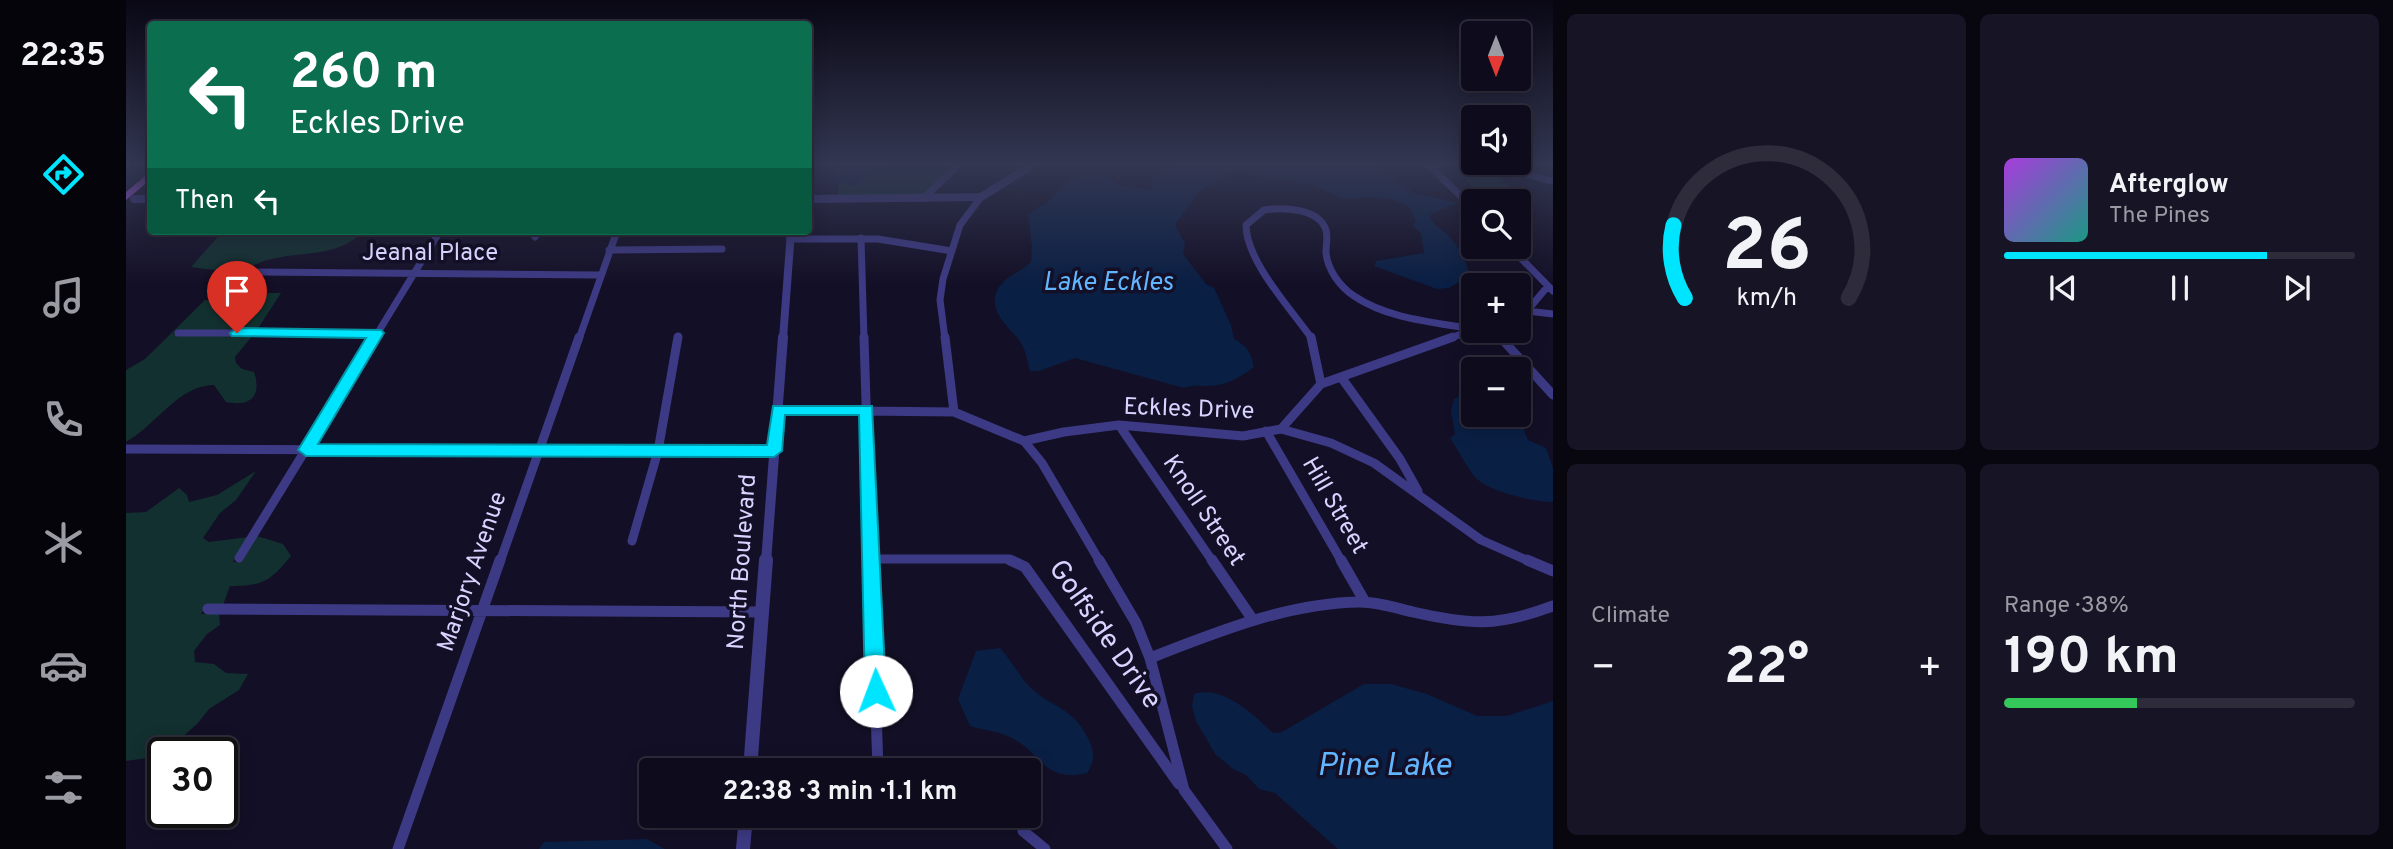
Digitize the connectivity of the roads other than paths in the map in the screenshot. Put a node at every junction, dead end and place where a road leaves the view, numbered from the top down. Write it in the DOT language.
graph roads {
  1 [pos="975,206"];
  2 [pos="438,235"];
  3 [pos="615,235"];
  4 [pos="791,235"];
  5 [pos="861,238"];
  6 [pos="722,249"];
  7 [pos="609,250"];
  8 [pos="951,251"];
  9 [pos="1522,259"];
  10 [pos="259,272"];
  11 [pos="415,273"];
  12 [pos="600,275"];
  13 [pos="1550,288"];
  14 [pos="1531,306"];
  15 [pos="1531,313"];
  16 [pos="1553,314"];
  17 [pos="1461,326"];
  18 [pos="178,333"];
  19 [pos="376,333"];
  20 [pos="1461,333"];
  21 [pos="678,337"];
  22 [pos="1507,343"];
  23 [pos="1341,377"];
  24 [pos="1321,384"];
  25 [pos="1553,395"];
  26 [pos="778,410"];
  27 [pos="867,410"];
  28 [pos="954,412"];
  29 [pos="1119,425"];
  30 [pos="1281,429"];
  31 [pos="1266,431"];
  32 [pos="1024,441"];
  33 [pos="126,449"];
  34 [pos="306,450"];
  35 [pos="538,451"];
  36 [pos="658,451"];
  37 [pos="774,451"];
  38 [pos="1420,494"];
  39 [pos="632,541"];
  40 [pos="239,558"];
  41 [pos="872,559"];
  42 [pos="1553,571"];
  43 [pos="1365,602"];
  44 [pos="1553,606"];
  45 [pos="208,609"];
  46 [pos="483,609"];
  47 [pos="762,612"];
  48 [pos="1253,620"];
  49 [pos="1150,657"];
  50 [pos="751,758"];
  51 [pos="878,758"];
  52 [pos="1184,790"];
  53 [pos="745,828"];
  54 [pos="1023,831"];
  55 [pos="398,849"];
  56 [pos="743,849"];
  57 [pos="1045,849"];
  58 [pos="1227,849"];
  1 -- 8 [label="street"];
  2 -- 11 [label="street"];
  3 -- 7 [label="street, Marjory Avenue"];
  4 -- 5 [label="street"];
  4 -- 26 [label="street, North Boulevard"];
  5 -- 8 [label="street"];
  5 -- 27 [label="street"];
  6 -- 7 [label="street"];
  7 -- 12 [label="street, Marjory Avenue"];
  8 -- 28 [label="street"];
  9 -- 13 [label="street"];
  10 -- 11 [label="street, Jeanal Place"];
  11 -- 12 [label="street, Jeanal Place"];
  11 -- 19 [label="street"];
  12 -- 35 [label="street, Marjory Avenue"];
  13 -- 14 [label="street"];
  15 -- 16 [label="street"];
  17 -- 24 [label="street"];
  18 -- 19 [label="street"];
  19 -- 34 [label="street"];
  20 -- 23 [label="street"];
  21 -- 36 [label="street"];
  22 -- 25 [label="street"];
  23 -- 24 [label="street"];
  23 -- 38 [label="street"];
  24 -- 30 [label="street, Eckles Drive"];
  26 -- 27 [label="street"];
  26 -- 37 [label="street, North Boulevard"];
  27 -- 28 [label="street"];
  27 -- 41 [label="street"];
  28 -- 32 [label="street"];
  29 -- 31 [label="street, Eckles Drive"];
  29 -- 32 [label="street, Eckles Drive"];
  29 -- 48 [label="street, Knoll Street"];
  30 -- 31 [label="street, Eckles Drive"];
  30 -- 38 [label="street"];
  31 -- 43 [label="street, Hill Street"];
  32 -- 49 [label="street"];
  33 -- 34 [label="street"];
  34 -- 35 [label="street"];
  34 -- 40 [label="street"];
  35 -- 36 [label="street"];
  35 -- 46 [label="street, Marjory Avenue"];
  36 -- 37 [label="street"];
  36 -- 39 [label="street"];
  37 -- 47 [label="street, North Boulevard"];
  38 -- 42 [label="street"];
  41 -- 51 [label="street"];
  41 -- 52 [label="street, Golfside Drive"];
  43 -- 44 [label="street"];
  43 -- 48 [label="street"];
  45 -- 46 [label="street"];
  46 -- 47 [label="street"];
  46 -- 55 [label="street, Marjory Avenue"];
  47 -- 50 [label="street, North Boulevard"];
  48 -- 49 [label="street"];
  49 -- 52 [label="street"];
  52 -- 58 [label="street, Golfside Drive"];
  53 -- 56 [label="street"];
  54 -- 57 [label="street"];
}
